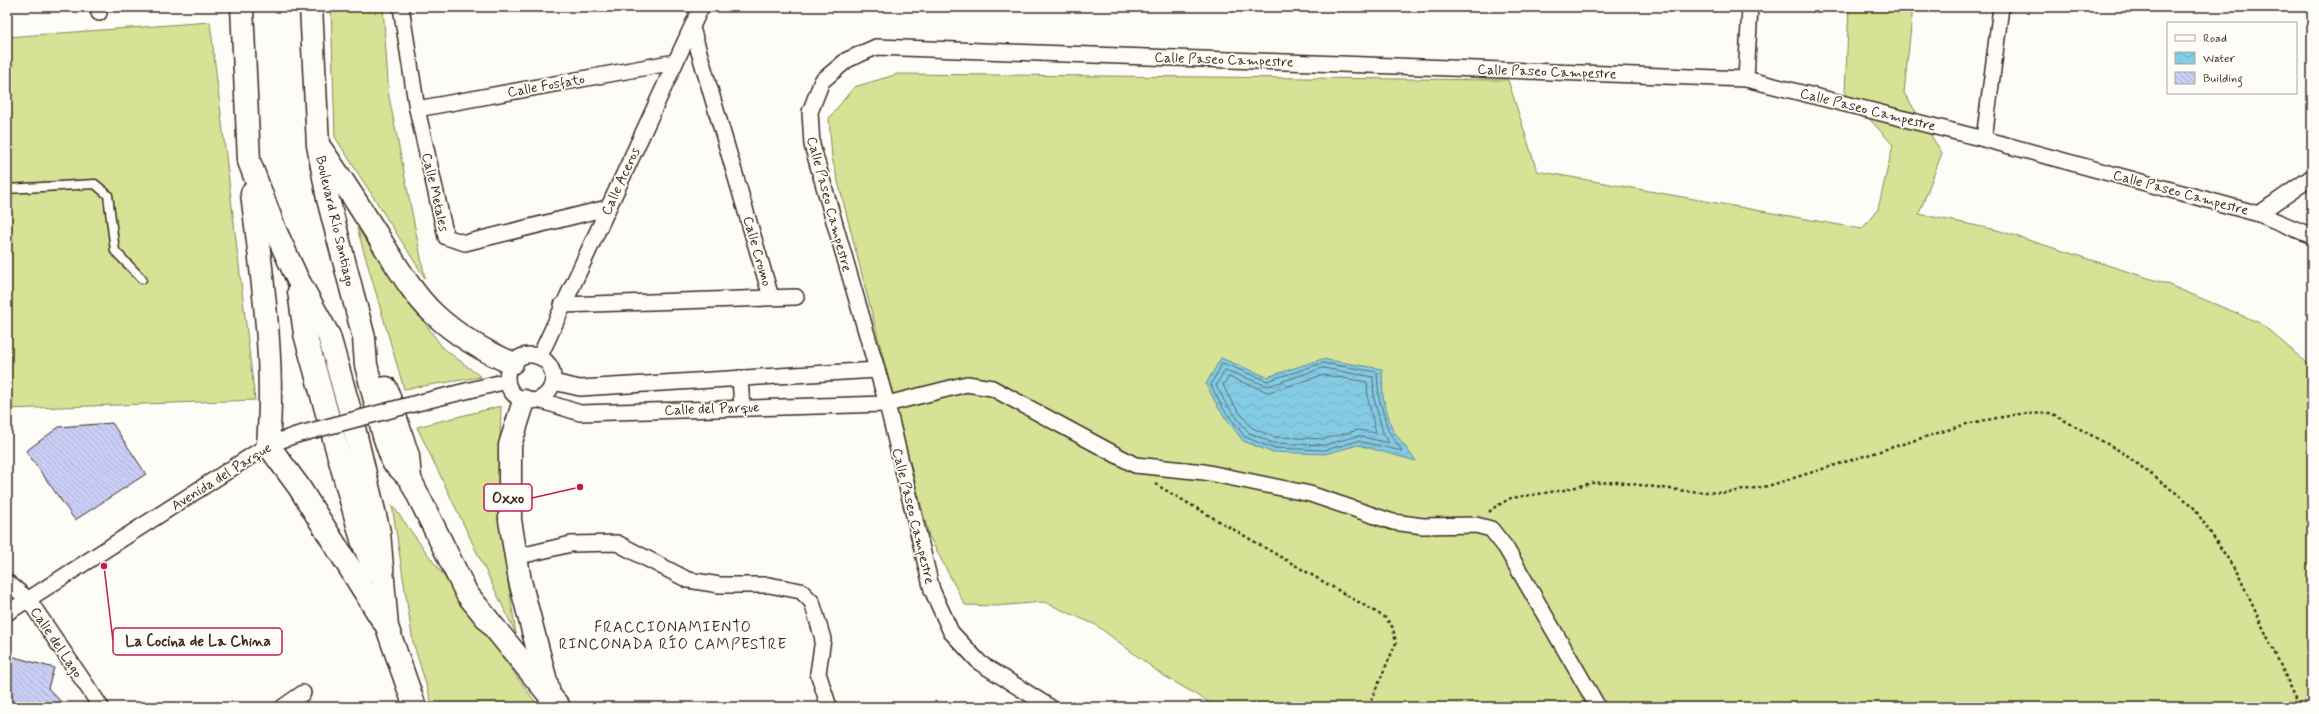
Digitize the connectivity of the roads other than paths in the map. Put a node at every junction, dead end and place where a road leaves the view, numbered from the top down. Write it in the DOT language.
graph roads {
  1 [pos="242,7"];
  2 [pos="311,7"];
  3 [pos="401,7"];
  4 [pos="701,7"];
  5 [pos="1750,7"];
  6 [pos="2001,7"];
  7 [pos="692,28"];
  8 [pos="675,62"];
  9 [pos="1746,79"];
  10 [pos="417,109"];
  11 [pos="1984,139"];
  12 [pos="318,145"];
  13 [pos="249,161"];
  14 [pos="2312,178"];
  15 [pos="7,189"];
  16 [pos="607,208"];
  17 [pos="2259,214"];
  18 [pos="2312,236"];
  19 [pos="142,279"];
  20 [pos="796,296"];
  21 [pos="771,297"];
  22 [pos="562,305"];
  23 [pos="540,356"];
  24 [pos="877,370"];
  25 [pos="509,372"];
  26 [pos="740,378"];
  27 [pos="554,382"];
  28 [pos="532,400"];
  29 [pos="887,404"];
  30 [pos="742,407"];
  31 [pos="268,445"];
  32 [pos="516,556"];
  33 [pos="7,582"];
  34 [pos="28,599"];
  35 [pos="7,613"];
  36 [pos="387,627"];
  37 [pos="303,693"];
  38 [pos="555,702"];
  39 [pos="101,707"];
  40 [pos="283,707"];
  41 [pos="415,707"];
  42 [pos="829,707"];
  43 [pos="1050,707"];
  44 [pos="1598,707"];
  1 -- 13 [label="main road"];
  2 -- 12 [label="main road, Boulevard Río Santiago"];
  3 -- 10 [label="street, Calle Metales"];
  4 -- 7 [label="street, Calle Aceros"];
  5 -- 9 [label="street"];
  6 -- 11 [label="street"];
  7 -- 8 [label="street, Calle Aceros"];
  7 -- 21 [label="street, Calle Cromo"];
  8 -- 10 [label="street, Calle Fosfato"];
  8 -- 16 [label="street, Calle Aceros"];
  9 -- 11 [label="street, Calle Paseo Campestre"];
  9 -- 24 [label="street, Calle Paseo Campestre"];
  10 -- 16 [label="street, Calle Metales"];
  11 -- 17 [label="street, Calle Paseo Campestre"];
  12 -- 25 [label="main road"];
  12 -- 38 [label="main road, Boulevard Río Santiago"];
  13 -- 31 [label="main road"];
  13 -- 36 [label="main road"];
  14 -- 17 [label="street"];
  15 -- 19 [label="lane"];
  16 -- 22 [label="street, Calle Aceros"];
  17 -- 18 [label="street, Calle Paseo Campestre"];
  20 -- 21 [label="street"];
  21 -- 22 [label="street, Calle Cromo"];
  22 -- 23 [label="street, Calle Aceros"];
  23 -- 25 [label="street"];
  23 -- 27 [label="street"];
  24 -- 26 [label="street, Calle del Parque"];
  24 -- 29 [label="street, Calle Paseo Campestre"];
  25 -- 28 [label="street"];
  25 -- 31 [label="street, Avenida del Parque, bridge"];
  26 -- 27 [label="street, Calle del Parque"];
  26 -- 30 [label="street"];
  27 -- 28 [label="street"];
  28 -- 30 [label="street, Calle del Parque"];
  28 -- 32 [label="main road"];
  29 -- 30 [label="street, Calle del Parque"];
  29 -- 43 [label="street, Calle Paseo Campestre"];
  29 -- 44 [label="street, Calle del Parque"];
  31 -- 34 [label="street, Avenida del Parque"];
  31 -- 36 [label="main road"];
  32 -- 38 [label="main road"];
  32 -- 42 [label="street"];
  33 -- 34 [label="street, Calle del Lago"];
  34 -- 35 [label="street, Avenida del Parque"];
  34 -- 39 [label="street, Calle del Lago"];
  36 -- 41 [label="main road"];
  37 -- 40 [label="street"];
}
